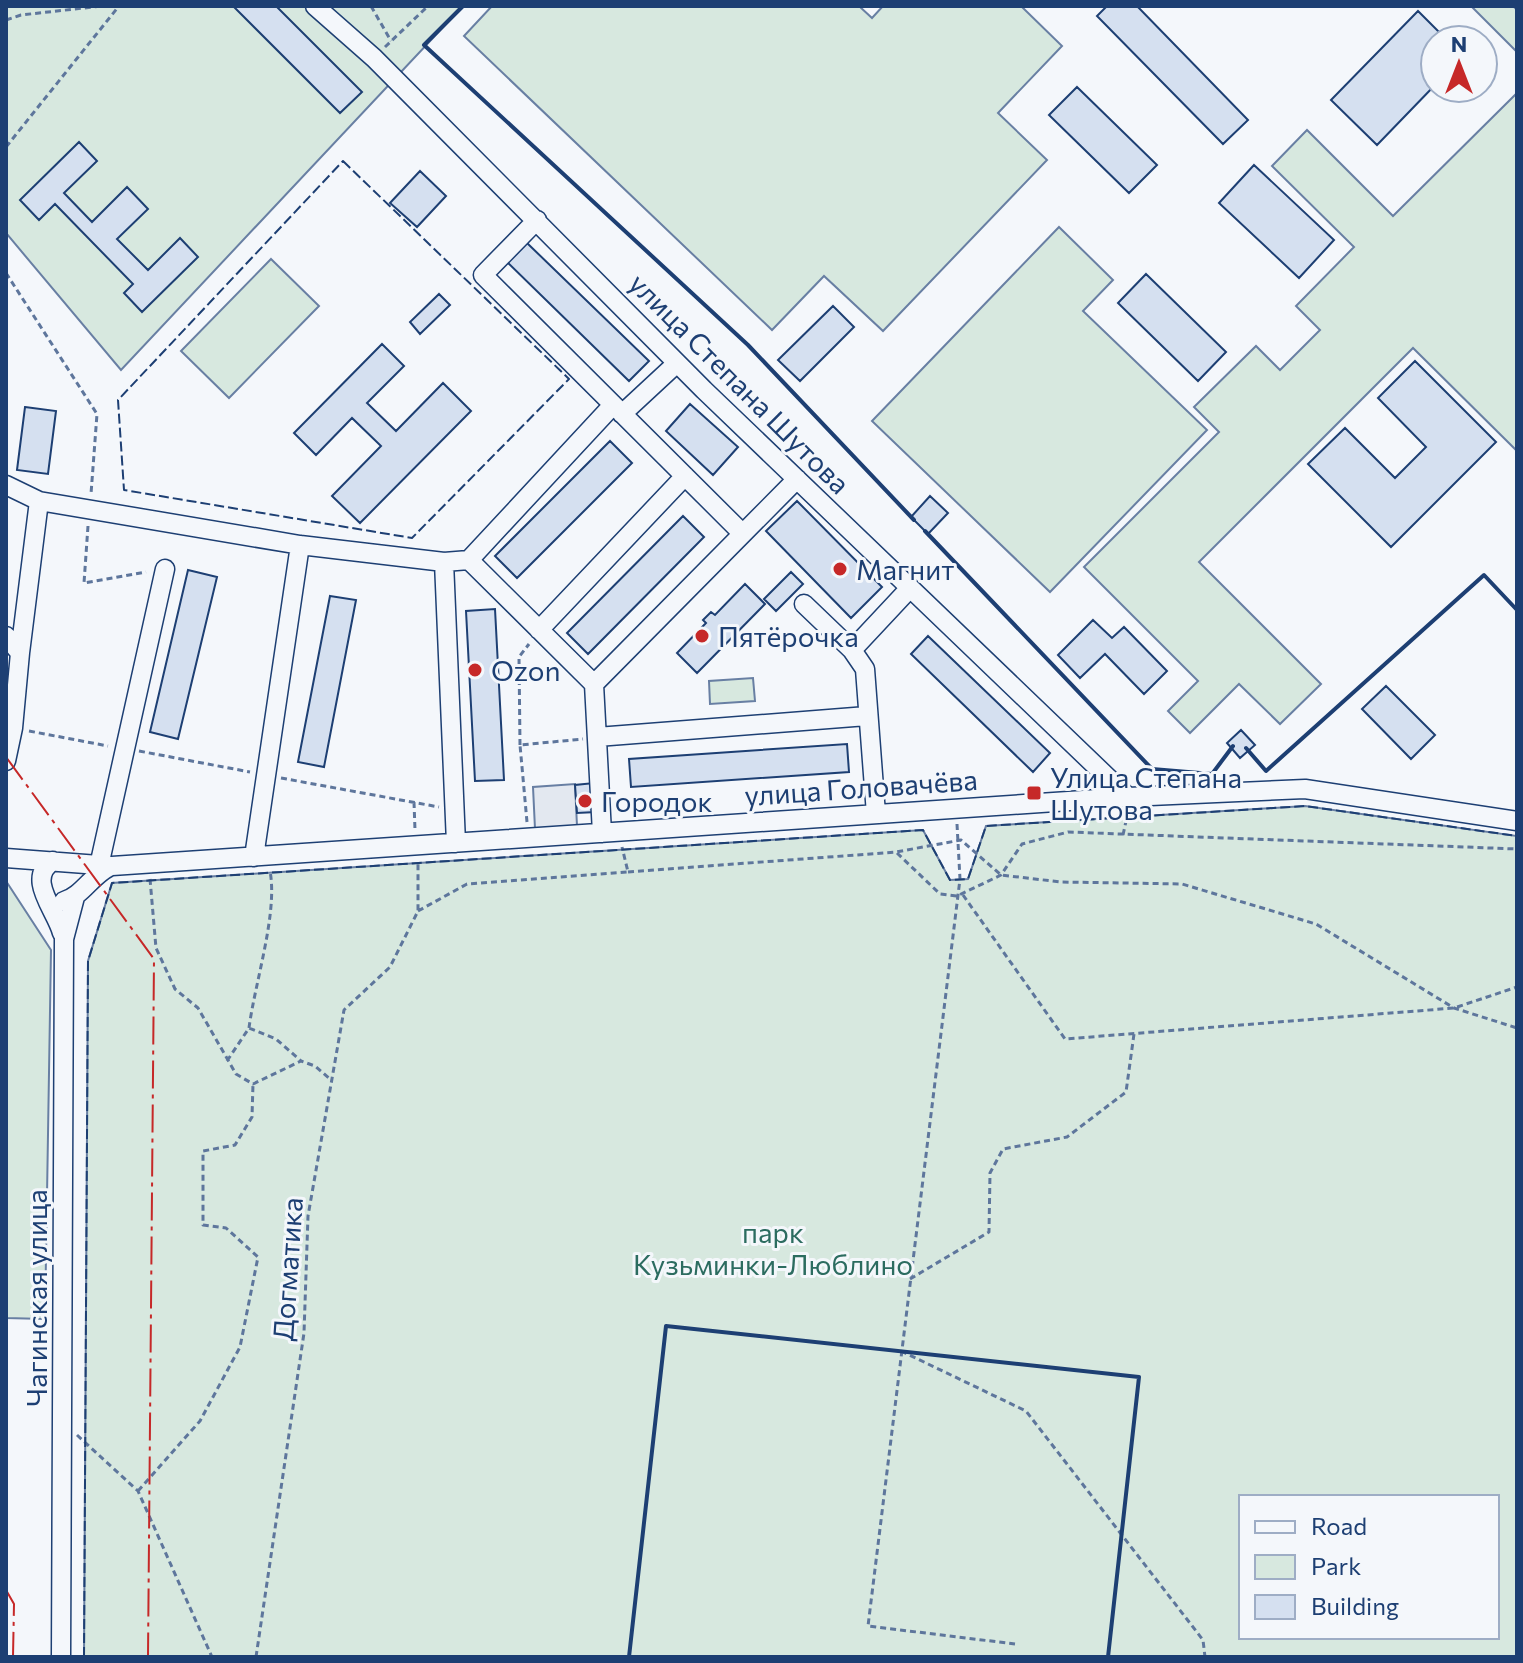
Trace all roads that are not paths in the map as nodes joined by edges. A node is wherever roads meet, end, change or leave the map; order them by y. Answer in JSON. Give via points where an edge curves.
{"nodes":[{"id":1,"x":315,"y":6,"type":"edge"},
{"id":2,"x":537,"y":220,"type":"junction"},
{"id":3,"x":677,"y":363,"type":"junction"},
{"id":4,"x":618,"y":409,"type":"junction"},
{"id":5,"x":685,"y":476,"type":"junction"},
{"id":6,"x":797,"y":479,"type":"junction"},
{"id":7,"x":6,"y":485,"type":"edge"},
{"id":8,"x":39,"y":501,"type":"junction"},
{"id":9,"x":742,"y":533,"type":"junction"},
{"id":10,"x":300,"y":545,"type":"junction"},
{"id":11,"x":469,"y":560,"type":"junction"},
{"id":12,"x":444,"y":562,"type":"junction"},
{"id":13,"x":165,"y":569,"type":"road end"},
{"id":14,"x":910,"y":588,"type":"junction"},
{"id":15,"x":804,"y":604,"type":"dead end"},
{"id":16,"x":539,"y":630,"type":"junction"},
{"id":17,"x":6,"y":636,"type":"edge"},
{"id":18,"x":852,"y":650,"type":"junction"},
{"id":19,"x":20,"y":653,"type":"junction"},
{"id":20,"x":594,"y":684,"type":"junction"},
{"id":21,"x":867,"y":716,"type":"junction"},
{"id":22,"x":597,"y":737,"type":"junction"},
{"id":23,"x":6,"y":761,"type":"edge"},
{"id":24,"x":1128,"y":797,"type":"junction"},
{"id":25,"x":876,"y":814,"type":"junction"},
{"id":26,"x":1517,"y":821,"type":"edge"},
{"id":27,"x":612,"y":832,"type":"junction"},
{"id":28,"x":456,"y":843,"type":"junction"},
{"id":29,"x":260,"y":856,"type":"junction"},
{"id":30,"x":6,"y":858,"type":"edge"},
{"id":31,"x":63,"y":862,"type":"junction"},
{"id":32,"x":105,"y":866,"type":"junction"},
{"id":33,"x":43,"y":891,"type":"junction"},
{"id":34,"x":77,"y":894,"type":"junction"},
{"id":35,"x":64,"y":939,"type":"junction"},
{"id":36,"x":61,"y":1657,"type":"edge"}],
"edges":[{"from":1,"to":2,"type":"street","name":"улица Степана Шутова"},
{"from":2,"to":3,"type":"street","name":"улица Степана Шутова"},
{"from":2,"to":4,"type":"street","via":[[483,275]]},
{"from":3,"to":4,"type":"street"},
{"from":3,"to":6,"type":"street","name":"улица Степана Шутова"},
{"from":4,"to":5,"type":"street"},
{"from":4,"to":11,"type":"street"},
{"from":5,"to":9,"type":"street"},
{"from":5,"to":16,"type":"street"},
{"from":6,"to":9,"type":"street"},
{"from":6,"to":14,"type":"street","name":"улица Степана Шутова"},
{"from":7,"to":8,"type":"street"},
{"from":8,"to":10,"type":"street"},
{"from":8,"to":19,"type":"street"},
{"from":9,"to":20,"type":"street"},
{"from":10,"to":12,"type":"street"},
{"from":10,"to":29,"type":"street","via":[[266,775]]},
{"from":11,"to":12,"type":"street"},
{"from":11,"to":16,"type":"street"},
{"from":12,"to":28,"type":"street"},
{"from":13,"to":32,"type":"street","via":[[123,748]]},
{"from":14,"to":18,"type":"street"},
{"from":14,"to":24,"type":"street","name":"улица Степана Шутова"},
{"from":15,"to":18,"type":"street"},
{"from":16,"to":20,"type":"street"},
{"from":17,"to":19,"type":"street"},
{"from":18,"to":21,"type":"street","via":[[865,669]]},
{"from":19,"to":23,"type":"street"},
{"from":20,"to":22,"type":"street"},
{"from":21,"to":22,"type":"street"},
{"from":21,"to":25,"type":"street"},
{"from":22,"to":27,"type":"street"},
{"from":24,"to":25,"type":"street","name":"улица Головачёва"},
{"from":24,"to":26,"type":"street","name":"улица Головачёва","via":[[1305,789]]},
{"from":25,"to":27,"type":"street","name":"улица Головачёва"},
{"from":27,"to":28,"type":"street","name":"улица Головачёва"},
{"from":28,"to":29,"type":"street","name":"улица Головачёва","via":[[415,840]]},
{"from":29,"to":32,"type":"street","name":"улица Головачёва"},
{"from":30,"to":31,"type":"street","name":"улица Головачёва"},
{"from":30,"to":33,"type":"street"},
{"from":31,"to":32,"type":"street","name":"улица Головачёва"},
{"from":31,"to":33,"type":"street","via":[[43,869]]},
{"from":31,"to":34,"type":"street","via":[[81,873]]},
{"from":32,"to":34,"type":"street"},
{"from":33,"to":34,"type":"street","via":[[63,902]]},
{"from":33,"to":35,"type":"street","name":"Чагинская улица"},
{"from":34,"to":35,"type":"street","name":"Чагинская улица"},
{"from":35,"to":36,"type":"street","name":"Чагинская улица"}]}
